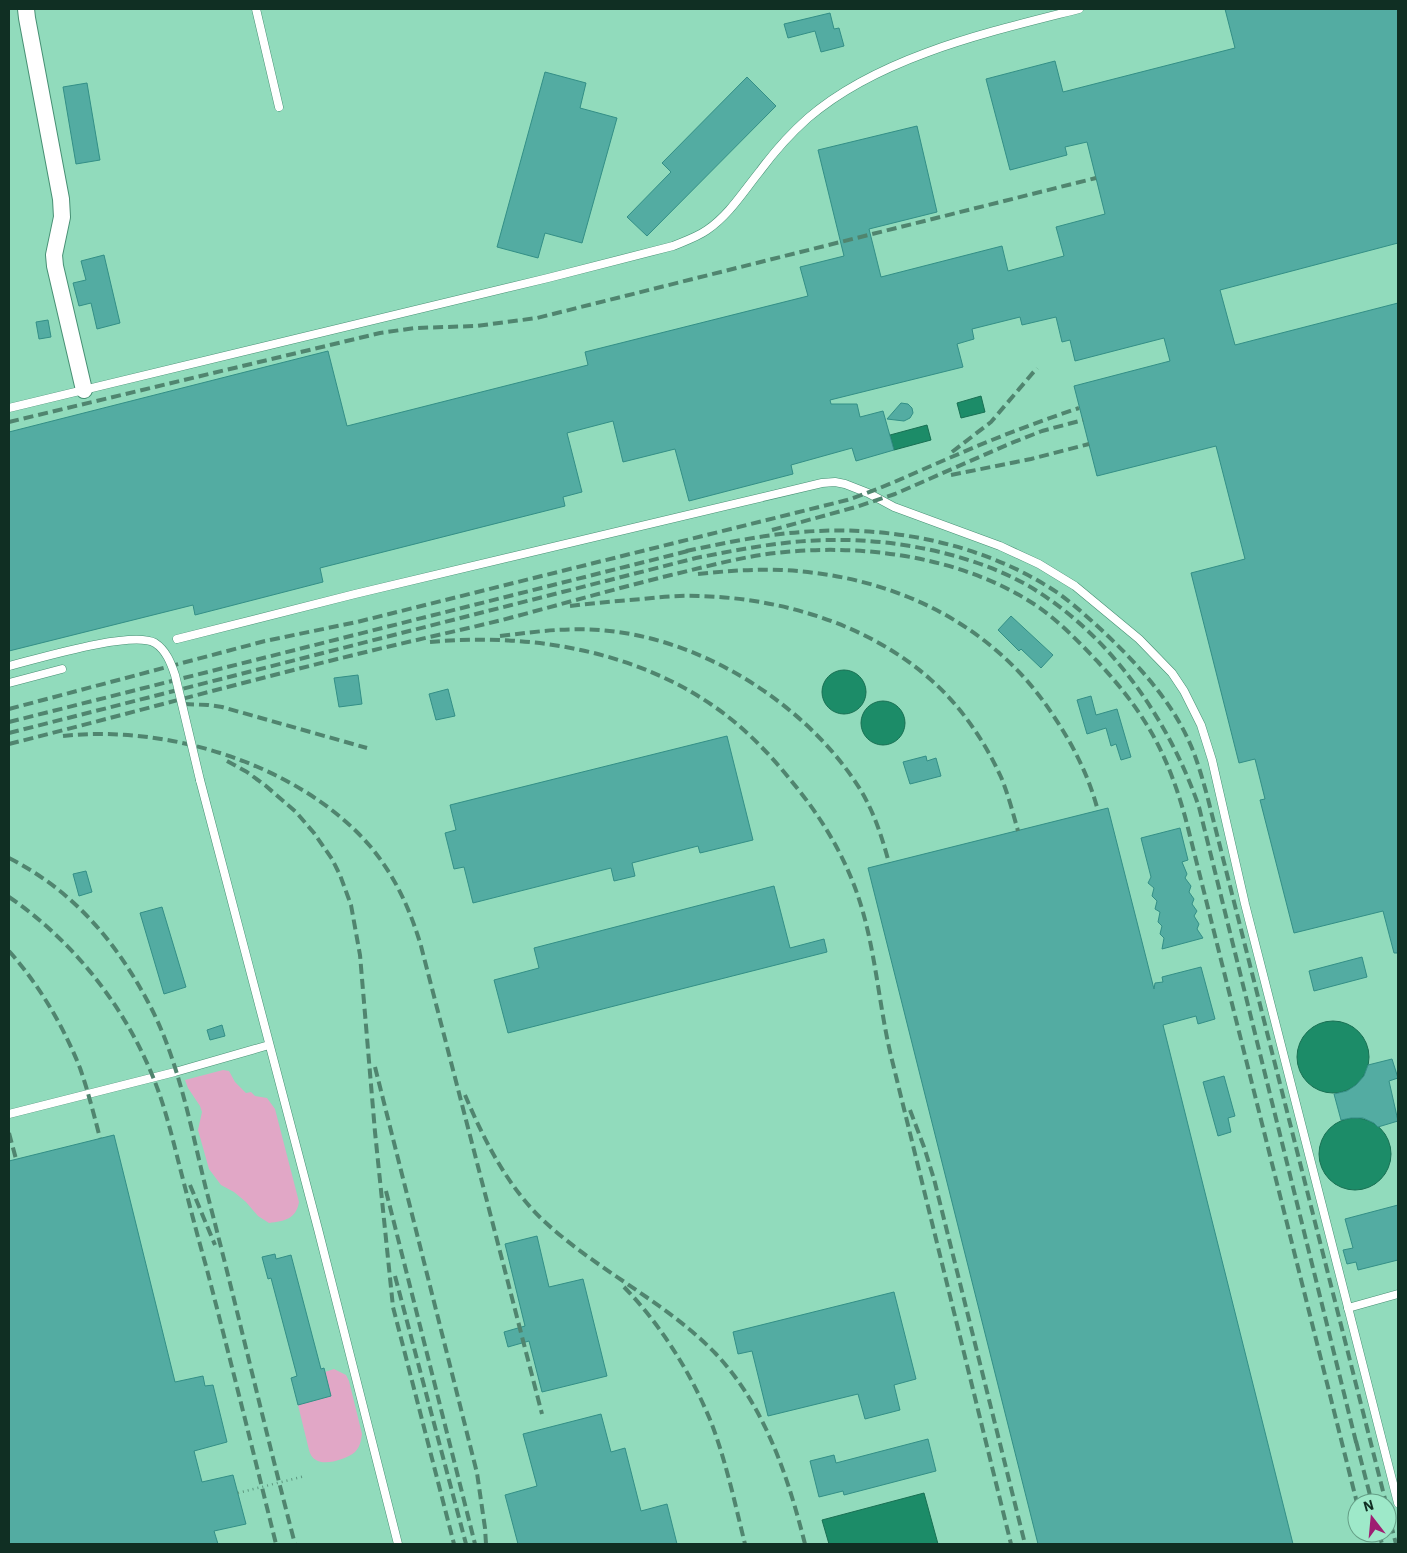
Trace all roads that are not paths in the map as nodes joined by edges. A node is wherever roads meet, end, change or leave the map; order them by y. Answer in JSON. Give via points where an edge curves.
{"nodes":[{"id":1,"x":26,"y":9,"type":"edge"},
{"id":2,"x":256,"y":9,"type":"edge"},
{"id":3,"x":1079,"y":9,"type":"edge"},
{"id":4,"x":279,"y":107,"type":"dead end"},
{"id":5,"x":84,"y":390,"type":"junction"},
{"id":6,"x":9,"y":408,"type":"edge"},
{"id":7,"x":178,"y":639,"type":"dead end"},
{"id":8,"x":9,"y":666,"type":"edge"},
{"id":9,"x":62,"y":668,"type":"dead end"},
{"id":10,"x":9,"y":683,"type":"edge"},
{"id":11,"x":269,"y":1045,"type":"junction"},
{"id":12,"x":9,"y":1114,"type":"edge"},
{"id":13,"x":1398,"y":1294,"type":"edge"},
{"id":14,"x":1348,"y":1308,"type":"junction"},
{"id":15,"x":1398,"y":1503,"type":"edge"},
{"id":16,"x":398,"y":1544,"type":"edge"}],
"edges":[{"from":1,"to":5,"type":"street","via":[[61,199],[62,217],[54,255],[55,266]]},
{"from":2,"to":4,"type":"lane"},
{"from":3,"to":5,"type":"lane","via":[[936,50],[899,63],[848,89],[791,134],[731,208],[692,239],[558,275]]},
{"from":5,"to":6,"type":"lane"},
{"from":7,"to":14,"type":"lane","via":[[822,483],[845,484],[894,507],[1039,564],[1076,586],[1139,639],[1172,673],[1201,725]]},
{"from":8,"to":11,"type":"lane","bridge":true,"via":[[115,640],[146,640],[156,644],[169,659]]},
{"from":9,"to":10,"type":"lane"},
{"from":11,"to":12,"type":"lane"},
{"from":11,"to":16,"type":"lane"},
{"from":13,"to":14,"type":"lane"},
{"from":14,"to":15,"type":"lane"}]}
